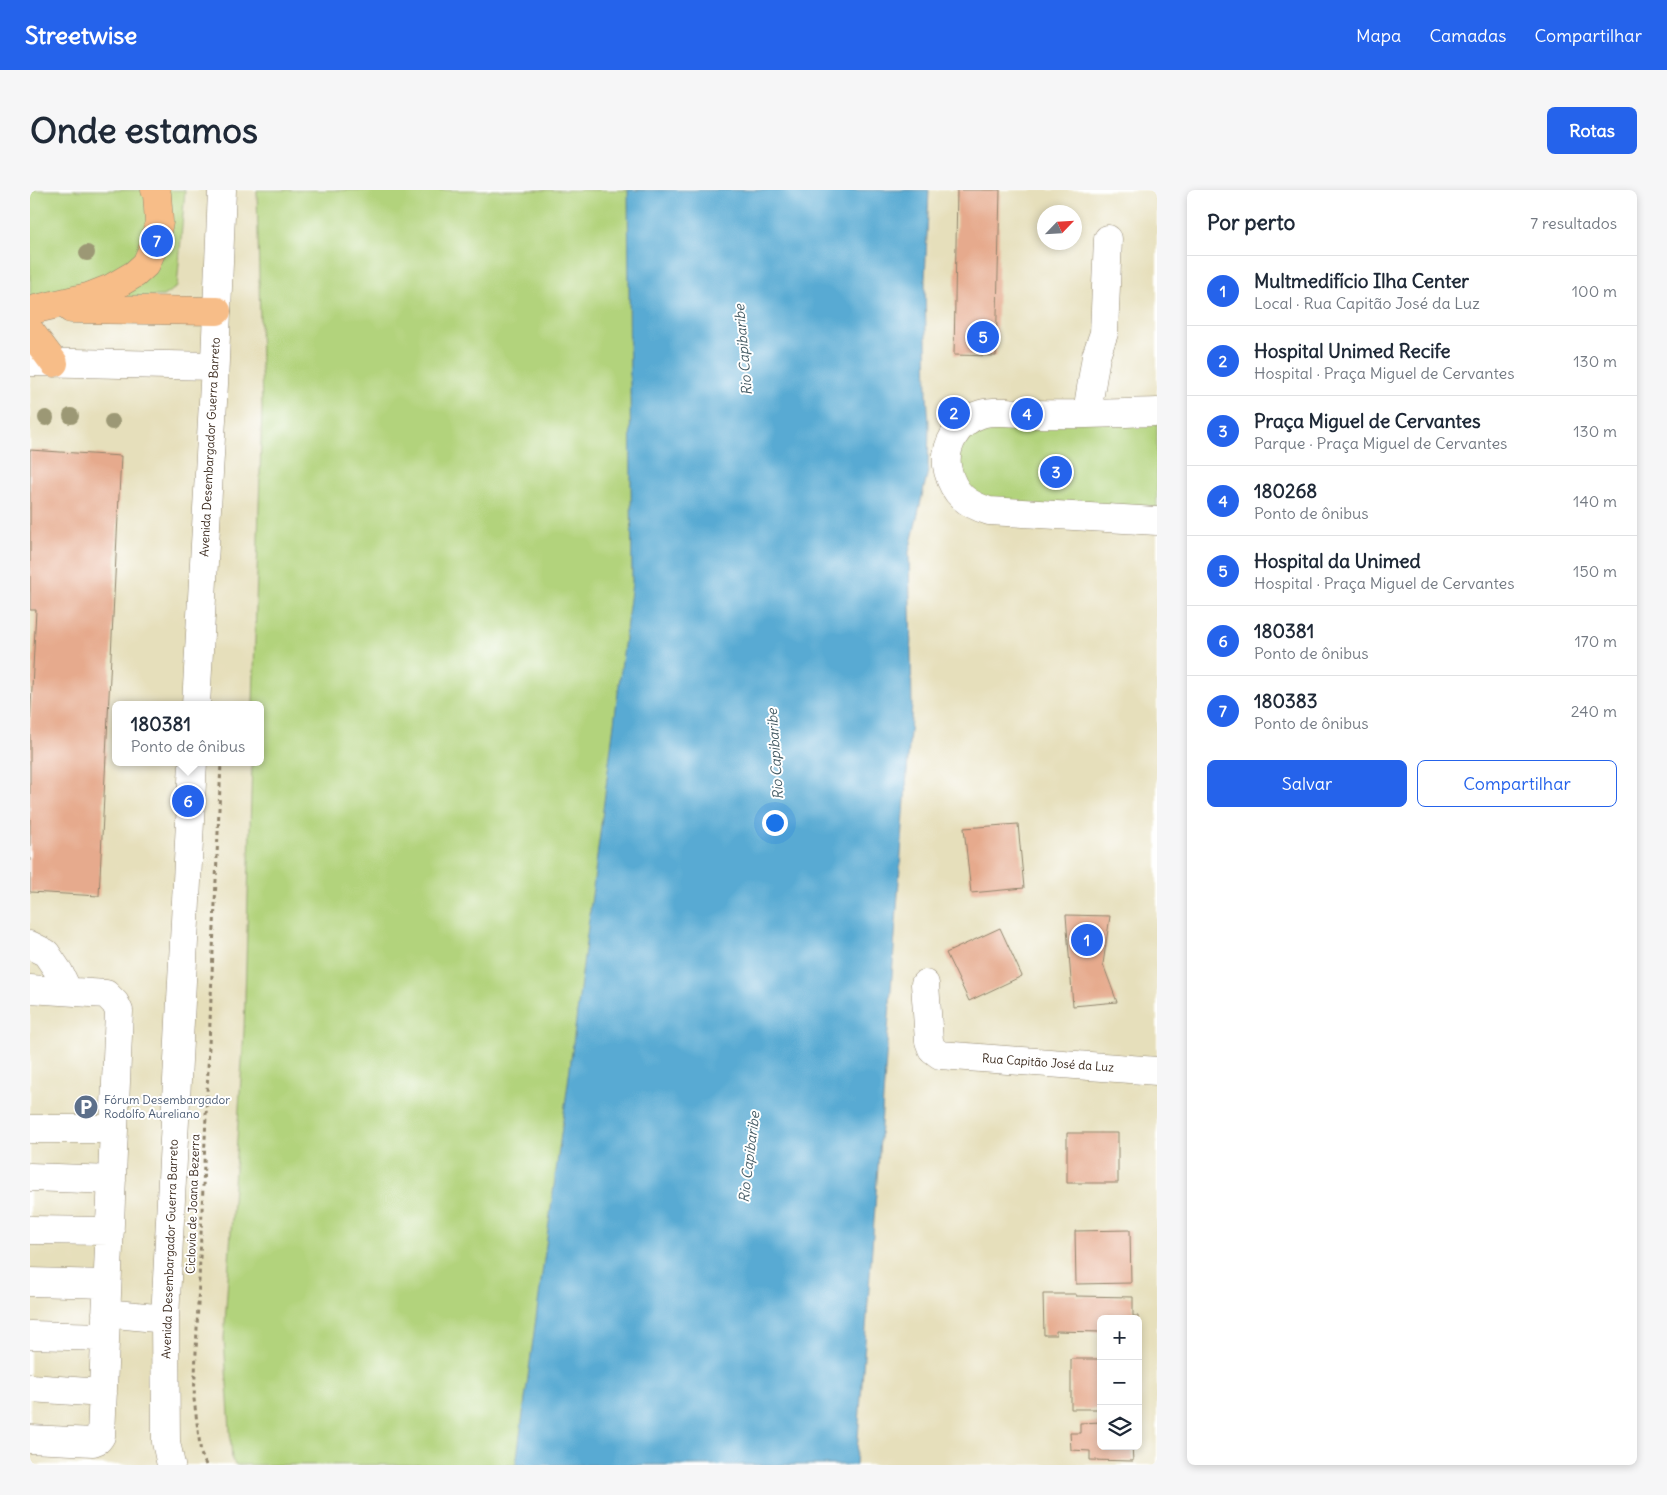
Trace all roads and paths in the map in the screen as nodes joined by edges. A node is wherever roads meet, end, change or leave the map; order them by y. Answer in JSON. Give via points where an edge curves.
{"nodes":[{"id":1,"x":154,"y":190,"type":"edge"},
{"id":2,"x":222,"y":190,"type":"edge"},
{"id":3,"x":1108,"y":239,"type":"dead end"},
{"id":4,"x":217,"y":311,"type":"junction"},
{"id":5,"x":32,"y":316,"type":"edge"},
{"id":6,"x":42,"y":362,"type":"edge"},
{"id":7,"x":214,"y":366,"type":"junction"},
{"id":8,"x":1157,"y":412,"type":"edge"},
{"id":9,"x":1087,"y":414,"type":"junction"},
{"id":10,"x":1157,"y":521,"type":"edge"},
{"id":11,"x":196,"y":701,"type":"edge"},
{"id":12,"x":193,"y":766,"type":"edge"},
{"id":13,"x":221,"y":766,"type":"edge"},
{"id":14,"x":30,"y":945,"type":"edge"},
{"id":15,"x":925,"y":984,"type":"dead end"},
{"id":16,"x":30,"y":989,"type":"edge"},
{"id":17,"x":68,"y":991,"type":"junction"},
{"id":18,"x":1157,"y":1071,"type":"edge"},
{"id":19,"x":30,"y":1129,"type":"edge"},
{"id":20,"x":114,"y":1129,"type":"junction"},
{"id":21,"x":30,"y":1178,"type":"edge"},
{"id":22,"x":112,"y":1180,"type":"junction"},
{"id":23,"x":30,"y":1230,"type":"edge"},
{"id":24,"x":110,"y":1231,"type":"junction"},
{"id":25,"x":30,"y":1282,"type":"edge"},
{"id":26,"x":107,"y":1284,"type":"junction"},
{"id":27,"x":165,"y":1319,"type":"junction"},
{"id":28,"x":105,"y":1325,"type":"junction"},
{"id":29,"x":30,"y":1335,"type":"edge"},
{"id":30,"x":30,"y":1388,"type":"edge"},
{"id":31,"x":103,"y":1393,"type":"junction"},
{"id":32,"x":30,"y":1439,"type":"edge"},
{"id":33,"x":171,"y":1465,"type":"edge"},
{"id":34,"x":206,"y":1465,"type":"edge"}],
"edges":[{"from":1,"to":5,"type":"highway","via":[[159,222],[146,264],[111,288]]},
{"from":2,"to":4,"type":"street","name":"Avenida Desembargador Guerra Barreto"},
{"from":3,"to":9,"type":"street","via":[[1104,333],[1096,356]]},
{"from":4,"to":5,"type":"highway"},
{"from":4,"to":7,"type":"street","name":"Avenida Desembargador Guerra Barreto"},
{"from":5,"to":6,"type":"highway"},
{"from":6,"to":7,"type":"street"},
{"from":7,"to":11,"type":"street","name":"Avenida Desembargador Guerra Barreto"},
{"from":8,"to":9,"type":"street"},
{"from":9,"to":10,"type":"street","via":[[990,412],[971,418],[956,432],[948,447],[946,465],[951,482],[960,496],[973,506],[989,511]]},
{"from":12,"to":27,"type":"street","name":"Avenida Desembargador Guerra Barreto"},
{"from":13,"to":34,"type":"path","name":"Ciclovia de Joana Bezerra","via":[[194,1399],[201,1454]]},
{"from":14,"to":17,"type":"street","via":[[46,953]]},
{"from":15,"to":18,"type":"street","name":"Rua Capitão José da Luz","via":[[929,1041],[932,1049],[940,1055]]},
{"from":16,"to":17,"type":"street"},
{"from":17,"to":20,"type":"street","via":[[106,994],[119,1011]]},
{"from":19,"to":20,"type":"street"},
{"from":20,"to":22,"type":"street"},
{"from":21,"to":22,"type":"street"},
{"from":22,"to":24,"type":"street"},
{"from":23,"to":24,"type":"street"},
{"from":24,"to":26,"type":"street"},
{"from":25,"to":26,"type":"street"},
{"from":26,"to":28,"type":"street"},
{"from":27,"to":28,"type":"street"},
{"from":27,"to":33,"type":"street","name":"Avenida Desembargador Guerra Barreto","via":[[166,1442]]},
{"from":28,"to":29,"type":"street"},
{"from":28,"to":31,"type":"street"},
{"from":30,"to":31,"type":"street"},
{"from":31,"to":32,"type":"street","via":[[101,1436],[98,1440]]}]}
